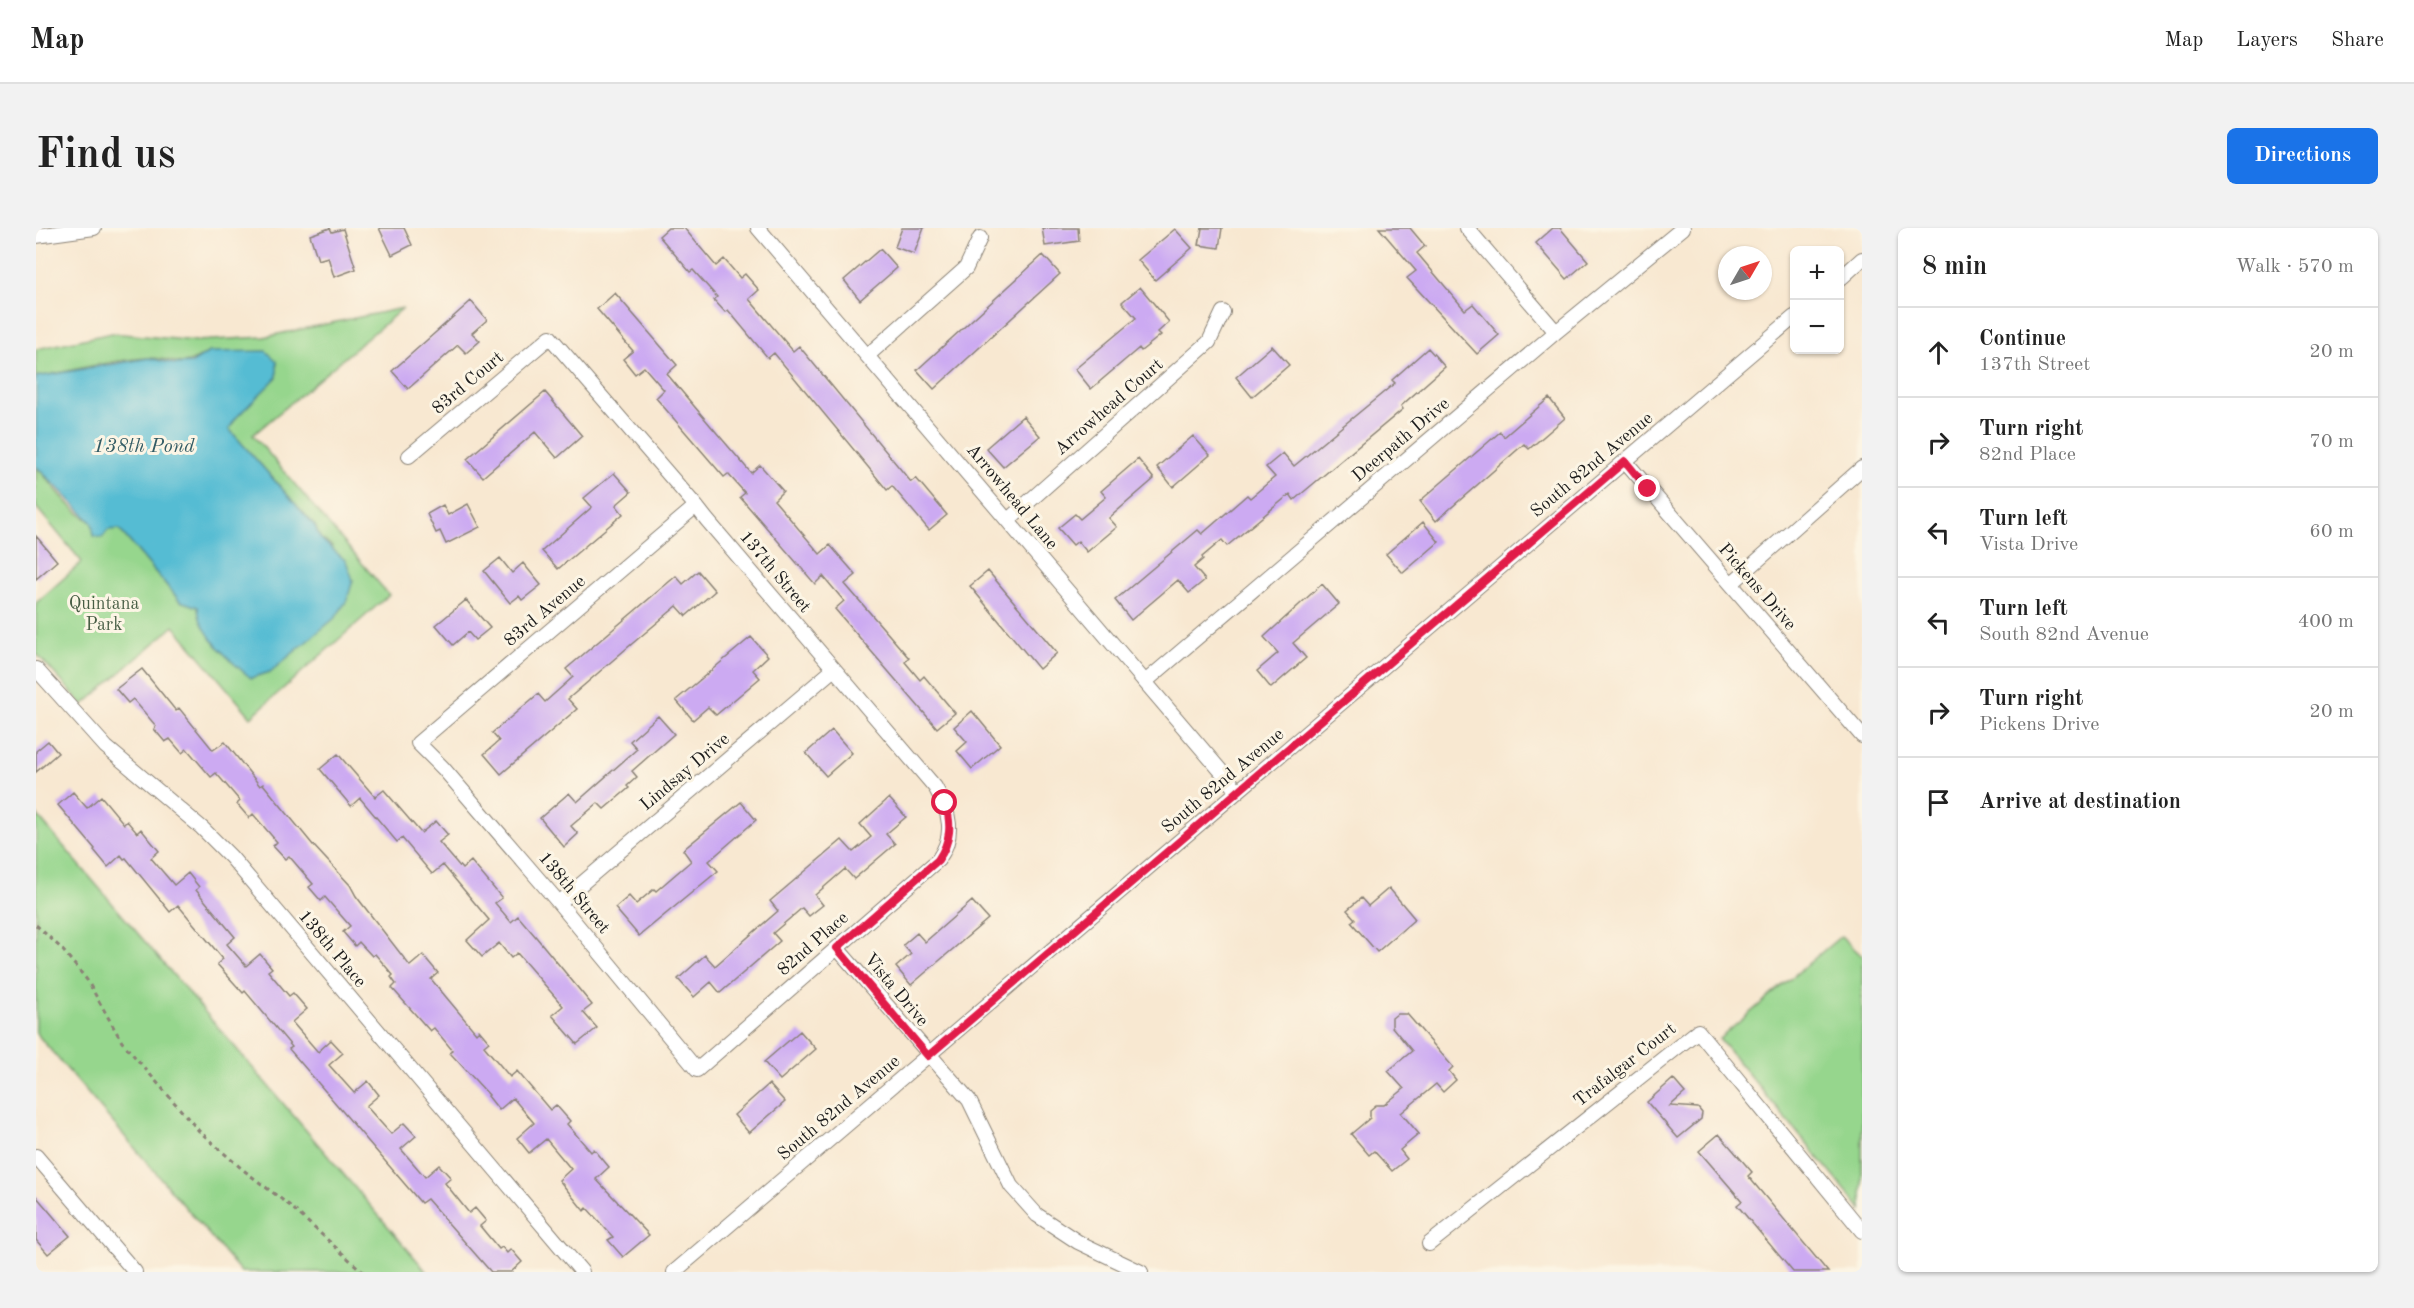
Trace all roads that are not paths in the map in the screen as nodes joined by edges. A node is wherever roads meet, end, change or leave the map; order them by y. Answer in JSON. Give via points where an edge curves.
{"nodes":[{"id":1,"x":94,"y":228,"type":"edge"},
{"id":2,"x":758,"y":228,"type":"edge"},
{"id":3,"x":1467,"y":228,"type":"edge"},
{"id":4,"x":1683,"y":228,"type":"edge"},
{"id":5,"x":36,"y":236,"type":"edge"},
{"id":6,"x":980,"y":238,"type":"dead end"},
{"id":7,"x":1862,"y":260,"type":"edge"},
{"id":8,"x":1844,"y":275,"type":"edge"},
{"id":9,"x":1223,"y":312,"type":"dead end"},
{"id":10,"x":1790,"y":320,"type":"edge"},
{"id":11,"x":1556,"y":332,"type":"junction"},
{"id":12,"x":550,"y":337,"type":"joint"},
{"id":13,"x":867,"y":356,"type":"junction"},
{"id":14,"x":409,"y":456,"type":"dead end"},
{"id":15,"x":1625,"y":461,"type":"junction"},
{"id":16,"x":1862,"y":468,"type":"edge"},
{"id":17,"x":696,"y":506,"type":"junction"},
{"id":18,"x":1008,"y":520,"type":"junction"},
{"id":19,"x":1731,"y":585,"type":"junction"},
{"id":20,"x":36,"y":669,"type":"edge"},
{"id":21,"x":834,"y":669,"type":"junction"},
{"id":22,"x":1145,"y":682,"type":"junction"},
{"id":23,"x":1862,"y":736,"type":"edge"},
{"id":24,"x":418,"y":743,"type":"joint"},
{"id":25,"x":1238,"y":791,"type":"junction"},
{"id":26,"x":948,"y":842,"type":"joint"},
{"id":27,"x":559,"y":903,"type":"junction"},
{"id":28,"x":837,"y":948,"type":"junction"},
{"id":29,"x":928,"y":1056,"type":"junction"},
{"id":30,"x":697,"y":1070,"type":"joint"},
{"id":31,"x":36,"y":1156,"type":"edge"},
{"id":32,"x":1862,"y":1231,"type":"edge"},
{"id":33,"x":1429,"y":1244,"type":"dead end"},
{"id":34,"x":135,"y":1272,"type":"edge"},
{"id":35,"x":582,"y":1272,"type":"edge"},
{"id":36,"x":674,"y":1272,"type":"edge"},
{"id":37,"x":1141,"y":1272,"type":"edge"}],
"edges":[{"from":1,"to":5,"type":"street"},
{"from":2,"to":13,"type":"street","name":"Arrowhead Lane"},
{"from":3,"to":11,"type":"street"},
{"from":4,"to":11,"type":"street","name":"Deerpath Drive"},
{"from":6,"to":13,"type":"street","via":[[966,268]]},
{"from":7,"to":8,"type":"street"},
{"from":9,"to":18,"type":"street","name":"Arrowhead Court","via":[[1209,342]]},
{"from":10,"to":15,"type":"street","name":"South 82nd Avenue"},
{"from":11,"to":22,"type":"street","name":"Deerpath Drive"},
{"from":12,"to":14,"type":"street","name":"83rd Court"},
{"from":12,"to":17,"type":"street","name":"137th Street"},
{"from":13,"to":18,"type":"street","name":"Arrowhead Lane"},
{"from":15,"to":19,"type":"street","name":"Pickens Drive"},
{"from":15,"to":25,"type":"street","name":"South 82nd Avenue"},
{"from":16,"to":19,"type":"street"},
{"from":17,"to":21,"type":"street","name":"137th Street"},
{"from":17,"to":24,"type":"street","name":"83rd Avenue"},
{"from":18,"to":22,"type":"street","name":"Arrowhead Lane"},
{"from":19,"to":23,"type":"street","name":"Pickens Drive"},
{"from":20,"to":35,"type":"street","name":"138th Place","via":[[106,747],[231,857]]},
{"from":21,"to":26,"type":"street","name":"137th Street","via":[[935,787],[949,815]]},
{"from":21,"to":27,"type":"street","name":"Lindsay Drive"},
{"from":22,"to":25,"type":"street","name":"Arrowhead Lane"},
{"from":24,"to":27,"type":"street","name":"138th Street"},
{"from":25,"to":29,"type":"street","name":"South 82nd Avenue"},
{"from":26,"to":28,"type":"street","name":"82nd Place","via":[[927,870]]},
{"from":27,"to":30,"type":"street","name":"138th Street"},
{"from":28,"to":29,"type":"street","name":"Vista Drive"},
{"from":28,"to":30,"type":"street","name":"82nd Place"},
{"from":29,"to":36,"type":"street","name":"South 82nd Avenue"},
{"from":29,"to":37,"type":"street","name":"Vista Drive","via":[[969,1101],[1011,1186],[1037,1215],[1078,1242]]},
{"from":31,"to":34,"type":"street"},
{"from":32,"to":33,"type":"street","name":"Trafalgar Court","via":[[1698,1031]]}]}
